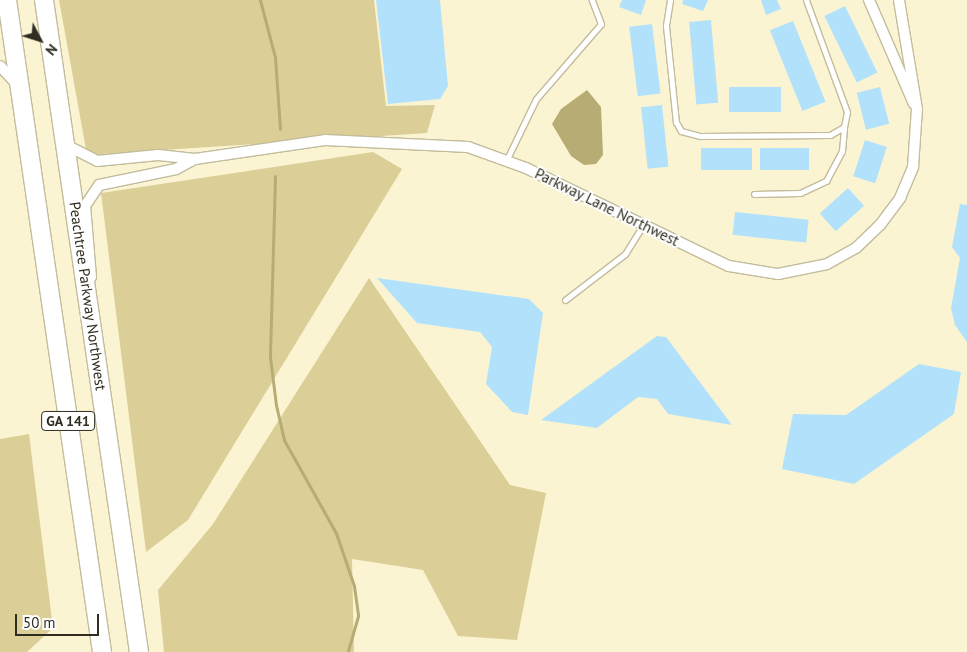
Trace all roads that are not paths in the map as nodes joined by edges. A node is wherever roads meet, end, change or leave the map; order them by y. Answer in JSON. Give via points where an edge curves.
{"nodes":[{"id":1,"x":6,"y":0,"type":"edge"},
{"id":2,"x":44,"y":0,"type":"edge"},
{"id":3,"x":592,"y":0,"type":"edge"},
{"id":4,"x":670,"y":0,"type":"edge"},
{"id":5,"x":806,"y":0,"type":"edge"},
{"id":6,"x":869,"y":0,"type":"edge"},
{"id":7,"x":899,"y":0,"type":"edge"},
{"id":8,"x":0,"y":11,"type":"edge"},
{"id":9,"x":0,"y":66,"type":"edge"},
{"id":10,"x":21,"y":89,"type":"junction"},
{"id":11,"x":917,"y":109,"type":"junction"},
{"id":12,"x":844,"y":127,"type":"junction"},
{"id":13,"x":65,"y":145,"type":"junction"},
{"id":14,"x":195,"y":159,"type":"junction"},
{"id":15,"x":506,"y":161,"type":"junction"},
{"id":16,"x":754,"y":194,"type":"dead end"},
{"id":17,"x":644,"y":225,"type":"junction"},
{"id":18,"x":90,"y":293,"type":"junction"},
{"id":19,"x":565,"y":300,"type":"dead end"},
{"id":20,"x":102,"y":652,"type":"edge"},
{"id":21,"x":139,"y":652,"type":"edge"}],
"edges":[{"from":1,"to":8,"type":"street"},
{"from":1,"to":10,"type":"highway","number":"GA 141"},
{"from":2,"to":13,"type":"highway","name":"Peachtree Parkway Northwest","number":"GA 141"},
{"from":3,"to":15,"type":"lane","via":[[601,24],[536,99]]},
{"from":4,"to":12,"type":"lane","via":[[666,26],[676,122],[681,131],[700,136],[830,134]]},
{"from":5,"to":12,"type":"lane","via":[[847,112]]},
{"from":6,"to":11,"type":"street","name":"Parkway Lane Northwest"},
{"from":7,"to":11,"type":"street","name":"Parkway Lane Northwest"},
{"from":9,"to":10,"type":"street"},
{"from":10,"to":20,"type":"highway","number":"GA 141"},
{"from":11,"to":17,"type":"street","name":"Parkway Lane Northwest","via":[[913,167],[900,198],[869,237],[827,264],[786,273],[745,270]]},
{"from":12,"to":16,"type":"lane","via":[[842,151],[826,181],[800,193]]},
{"from":13,"to":14,"type":"street","name":"Parkway Lane Northwest","via":[[97,161],[158,155]]},
{"from":13,"to":18,"type":"highway","name":"Peachtree Parkway Northwest","number":"GA 141"},
{"from":14,"to":15,"type":"street","name":"Parkway Lane Northwest","via":[[325,140],[468,147]]},
{"from":14,"to":18,"type":"street","name":"Parkway Lane Northwest","via":[[176,169],[106,182],[92,190],[85,206]]},
{"from":15,"to":17,"type":"street","name":"Parkway Lane Northwest"},
{"from":17,"to":19,"type":"lane","via":[[625,254]]},
{"from":18,"to":21,"type":"highway","name":"Peachtree Parkway Northwest","number":"GA 141"}]}
